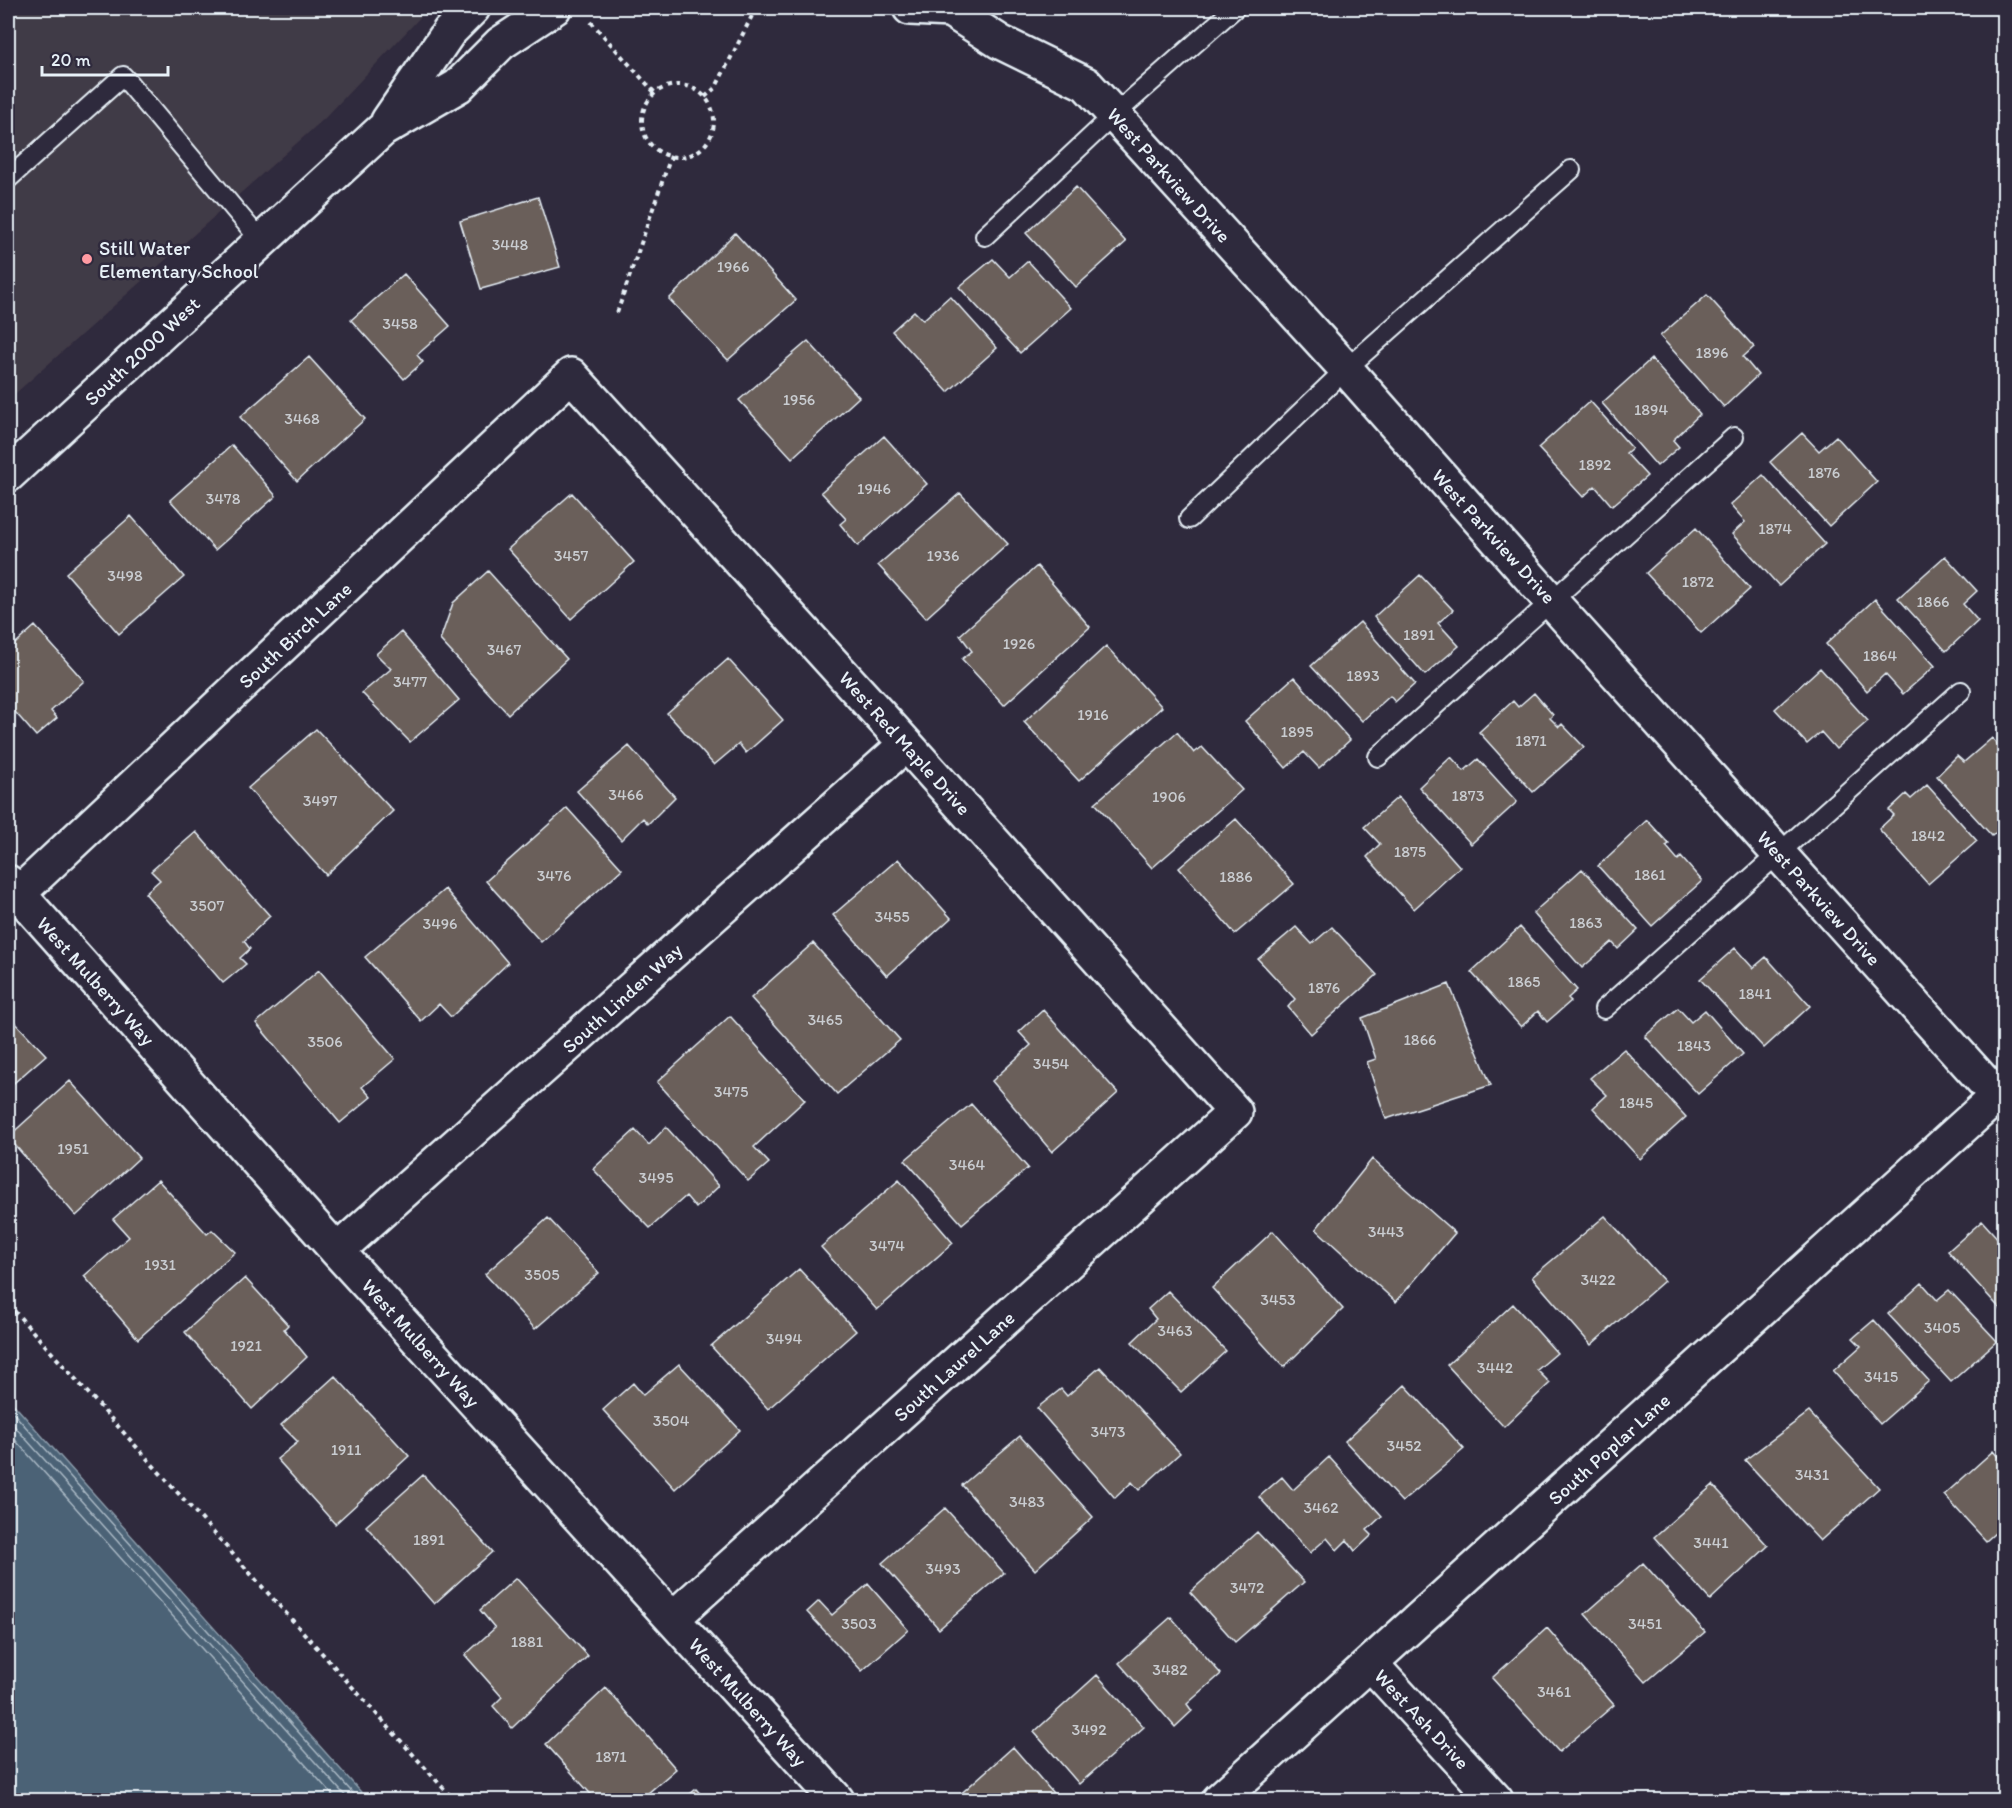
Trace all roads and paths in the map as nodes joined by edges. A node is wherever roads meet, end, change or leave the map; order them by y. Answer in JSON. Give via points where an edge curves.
{"nodes":[{"id":1,"x":473,"y":8,"type":"edge"},
{"id":2,"x":554,"y":8,"type":"edge"},
{"id":3,"x":756,"y":8,"type":"edge"},
{"id":4,"x":910,"y":8,"type":"edge"},
{"id":5,"x":1236,"y":8,"type":"edge"},
{"id":6,"x":949,"y":9,"type":"edge"},
{"id":7,"x":591,"y":22,"type":"dead end"},
{"id":8,"x":655,"y":93,"type":"junction"},
{"id":9,"x":705,"y":97,"type":"junction"},
{"id":10,"x":1114,"y":115,"type":"junction"},
{"id":11,"x":382,"y":130,"type":"junction"},
{"id":12,"x":671,"y":156,"type":"junction"},
{"id":13,"x":1571,"y":170,"type":"dead end"},
{"id":14,"x":8,"y":179,"type":"edge"},
{"id":15,"x":986,"y":236,"type":"dead end"},
{"id":16,"x":261,"y":241,"type":"junction"},
{"id":17,"x":617,"y":313,"type":"dead end"},
{"id":18,"x":1346,"y":369,"type":"junction"},
{"id":19,"x":571,"y":375,"type":"joint"},
{"id":20,"x":1734,"y":437,"type":"dead end"},
{"id":21,"x":8,"y":475,"type":"edge"},
{"id":22,"x":1189,"y":519,"type":"dead end"},
{"id":23,"x":1552,"y":602,"type":"junction"},
{"id":24,"x":1961,"y":691,"type":"dead end"},
{"id":25,"x":906,"y":744,"type":"junction"},
{"id":26,"x":1378,"y":757,"type":"dead end"},
{"id":27,"x":1779,"y":854,"type":"junction"},
{"id":28,"x":13,"y":888,"type":"edge"},
{"id":29,"x":1604,"y":1009,"type":"dead end"},
{"id":30,"x":2002,"y":1101,"type":"edge"},
{"id":31,"x":1235,"y":1112,"type":"joint"},
{"id":32,"x":337,"y":1251,"type":"junction"},
{"id":33,"x":8,"y":1304,"type":"edge"},
{"id":34,"x":672,"y":1619,"type":"junction"},
{"id":35,"x":1371,"y":1664,"type":"junction"},
{"id":36,"x":454,"y":1800,"type":"edge"},
{"id":37,"x":837,"y":1800,"type":"edge"},
{"id":38,"x":1219,"y":1800,"type":"edge"},
{"id":39,"x":1496,"y":1800,"type":"edge"}],
"edges":[{"from":1,"to":11,"type":"street","name":"South 2000 West","via":[[449,32]]},
{"from":2,"to":11,"type":"street","name":"South 2000 West","via":[[501,43],[458,86]]},
{"from":3,"to":9,"type":"path","via":[[716,87]]},
{"from":4,"to":6,"type":"street","name":"West Parkview Drive"},
{"from":5,"to":10,"type":"lane"},
{"from":6,"to":10,"type":"street","name":"West Parkview Drive","via":[[1000,42],[1086,84]]},
{"from":7,"to":8,"type":"path"},
{"from":8,"to":9,"type":"path","via":[[681,85],[692,87]]},
{"from":8,"to":12,"type":"path","via":[[643,110],[644,134],[659,152]]},
{"from":9,"to":12,"type":"path","via":[[714,114],[711,137],[694,154]]},
{"from":10,"to":15,"type":"lane"},
{"from":10,"to":18,"type":"street","name":"West Parkview Drive"},
{"from":11,"to":16,"type":"street","name":"South 2000 West"},
{"from":12,"to":17,"type":"path"},
{"from":13,"to":18,"type":"lane"},
{"from":14,"to":16,"type":"lane","via":[[123,76]]},
{"from":16,"to":21,"type":"street","name":"South 2000 West"},
{"from":18,"to":22,"type":"lane"},
{"from":18,"to":23,"type":"street","name":"West Parkview Drive"},
{"from":19,"to":25,"type":"street","name":"West Red Maple Drive"},
{"from":19,"to":28,"type":"street","name":"South Birch Lane"},
{"from":20,"to":23,"type":"lane"},
{"from":23,"to":26,"type":"lane"},
{"from":23,"to":27,"type":"street","name":"West Parkview Drive"},
{"from":24,"to":27,"type":"lane"},
{"from":25,"to":31,"type":"street","name":"West Red Maple Drive"},
{"from":25,"to":32,"type":"street","name":"South Linden Way"},
{"from":27,"to":29,"type":"lane"},
{"from":27,"to":30,"type":"street","name":"West Parkview Drive"},
{"from":28,"to":32,"type":"street","name":"West Mulberry Way"},
{"from":30,"to":35,"type":"street","name":"South Poplar Lane"},
{"from":31,"to":34,"type":"street","name":"South Laurel Lane"},
{"from":32,"to":34,"type":"street","name":"West Mulberry Way"},
{"from":33,"to":36,"type":"path"},
{"from":34,"to":37,"type":"street","name":"West Mulberry Way"},
{"from":35,"to":38,"type":"street","name":"South Poplar Lane"},
{"from":35,"to":39,"type":"street","name":"West Ash Drive"}]}
